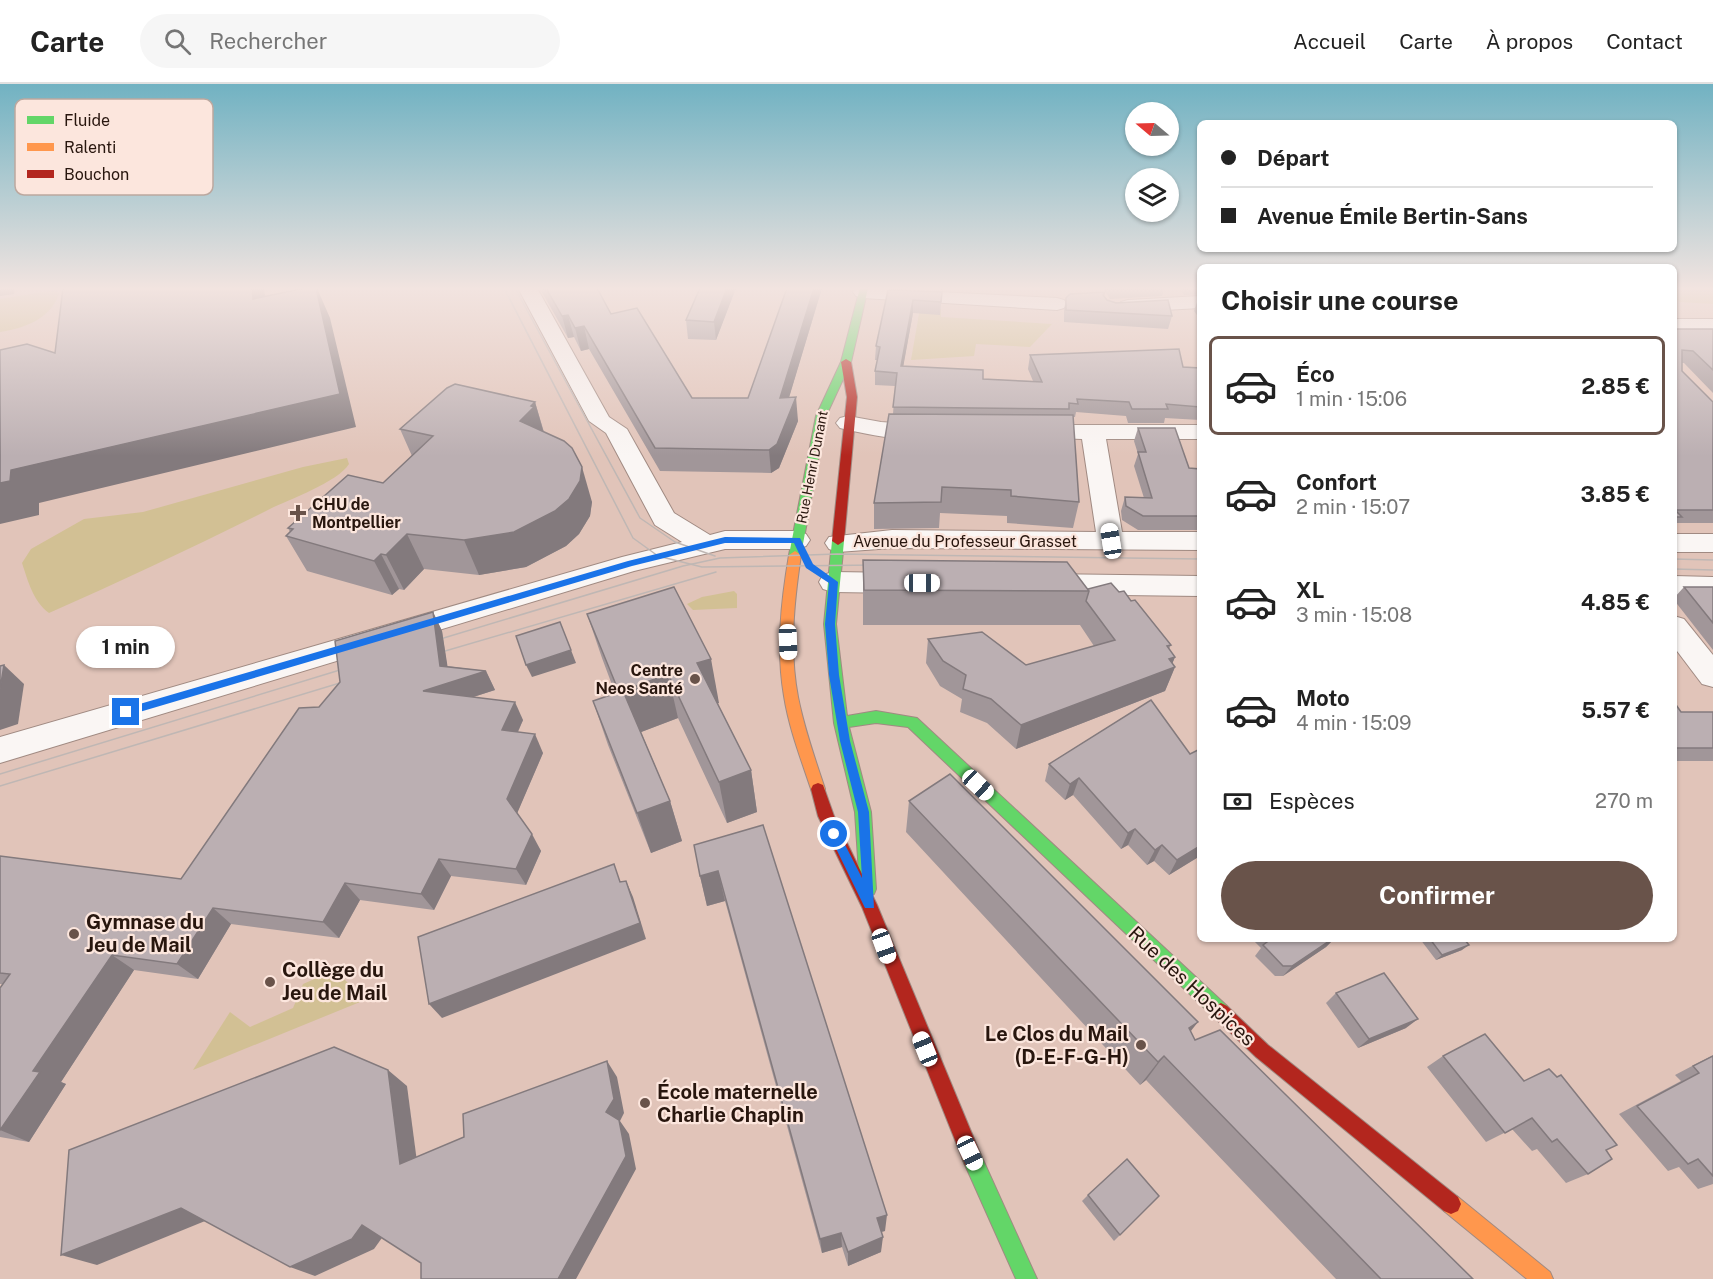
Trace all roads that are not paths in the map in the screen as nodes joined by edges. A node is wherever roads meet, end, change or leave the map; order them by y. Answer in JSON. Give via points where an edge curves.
{"nodes":[{"id":1,"x":558,"y":344,"type":"edge"},
{"id":2,"x":851,"y":344,"type":"edge"},
{"id":3,"x":846,"y":362,"type":"junction"},
{"id":4,"x":848,"y":423,"type":"junction"},
{"id":5,"x":947,"y":431,"type":"edge"},
{"id":6,"x":1014,"y":432,"type":"edge"},
{"id":7,"x":1093,"y":432,"type":"junction"},
{"id":8,"x":1197,"y":432,"type":"edge"},
{"id":9,"x":802,"y":540,"type":"junction"},
{"id":10,"x":1111,"y":541,"type":"junction"},
{"id":11,"x":1197,"y":541,"type":"edge"},
{"id":12,"x":833,"y":542,"type":"junction"},
{"id":13,"x":1677,"y":543,"type":"edge"},
{"id":14,"x":1713,"y":543,"type":"edge"},
{"id":15,"x":707,"y":544,"type":"junction"},
{"id":16,"x":820,"y":573,"type":"junction"},
{"id":17,"x":926,"y":583,"type":"edge"},
{"id":18,"x":1016,"y":584,"type":"edge"},
{"id":19,"x":1197,"y":586,"type":"edge"},
{"id":20,"x":1677,"y":586,"type":"edge"},
{"id":21,"x":1713,"y":587,"type":"edge"},
{"id":22,"x":787,"y":622,"type":"junction"},
{"id":23,"x":1677,"y":630,"type":"edge"},
{"id":24,"x":801,"y":656,"type":"dead end"},
{"id":25,"x":1713,"y":676,"type":"edge"},
{"id":26,"x":825,"y":722,"type":"dead end"},
{"id":27,"x":841,"y":723,"type":"junction"},
{"id":28,"x":0,"y":750,"type":"edge"},
{"id":29,"x":869,"y":904,"type":"junction"},
{"id":30,"x":1027,"y":1279,"type":"edge"},
{"id":31,"x":1543,"y":1279,"type":"edge"}],
"edges":[{"from":1,"to":15,"type":"street","via":[[600,421],[615,429],[664,519]]},
{"from":2,"to":3,"type":"main road","name":"Rue Henri Dunant"},
{"from":3,"to":4,"type":"main road","name":"Rue Henri Dunant","via":[[852,397]]},
{"from":3,"to":9,"type":"main road","name":"Rue Henri Dunant","via":[[821,416]]},
{"from":4,"to":5,"type":"street","via":[[880,429]]},
{"from":4,"to":12,"type":"main road","name":"Rue Henri Dunant"},
{"from":6,"to":7,"type":"street"},
{"from":7,"to":8,"type":"street"},
{"from":7,"to":10,"type":"street"},
{"from":9,"to":15,"type":"street","via":[[739,539]]},
{"from":9,"to":16,"type":"main road"},
{"from":9,"to":22,"type":"main road","name":"Rue Henri Dunant","via":[[787,603]]},
{"from":10,"to":11,"type":"street","name":"Avenue du Professeur Grasset"},
{"from":10,"to":12,"type":"street","name":"Avenue du Professeur Grasset"},
{"from":12,"to":16,"type":"main road","name":"Rue Henri Dunant"},
{"from":13,"to":14,"type":"street"},
{"from":15,"to":28,"type":"street","via":[[631,563]]},
{"from":16,"to":17,"type":"street"},
{"from":16,"to":27,"type":"main road","name":"Rue Henri Dunant"},
{"from":18,"to":19,"type":"street"},
{"from":20,"to":21,"type":"street"},
{"from":22,"to":24,"type":"main road"},
{"from":22,"to":29,"type":"main road","name":"Rue Henri Dunant","via":[[789,683],[811,773],[826,816]]},
{"from":23,"to":25,"type":"street"},
{"from":26,"to":27,"type":"main road","name":"Rue des Hospices"},
{"from":27,"to":29,"type":"main road","name":"Rue Henri Dunant","via":[[863,812]]},
{"from":27,"to":31,"type":"main road","name":"Rue des Hospices","via":[[871,715],[912,722],[1262,1051]]},
{"from":29,"to":30,"type":"main road","via":[[951,1111]]}]}
